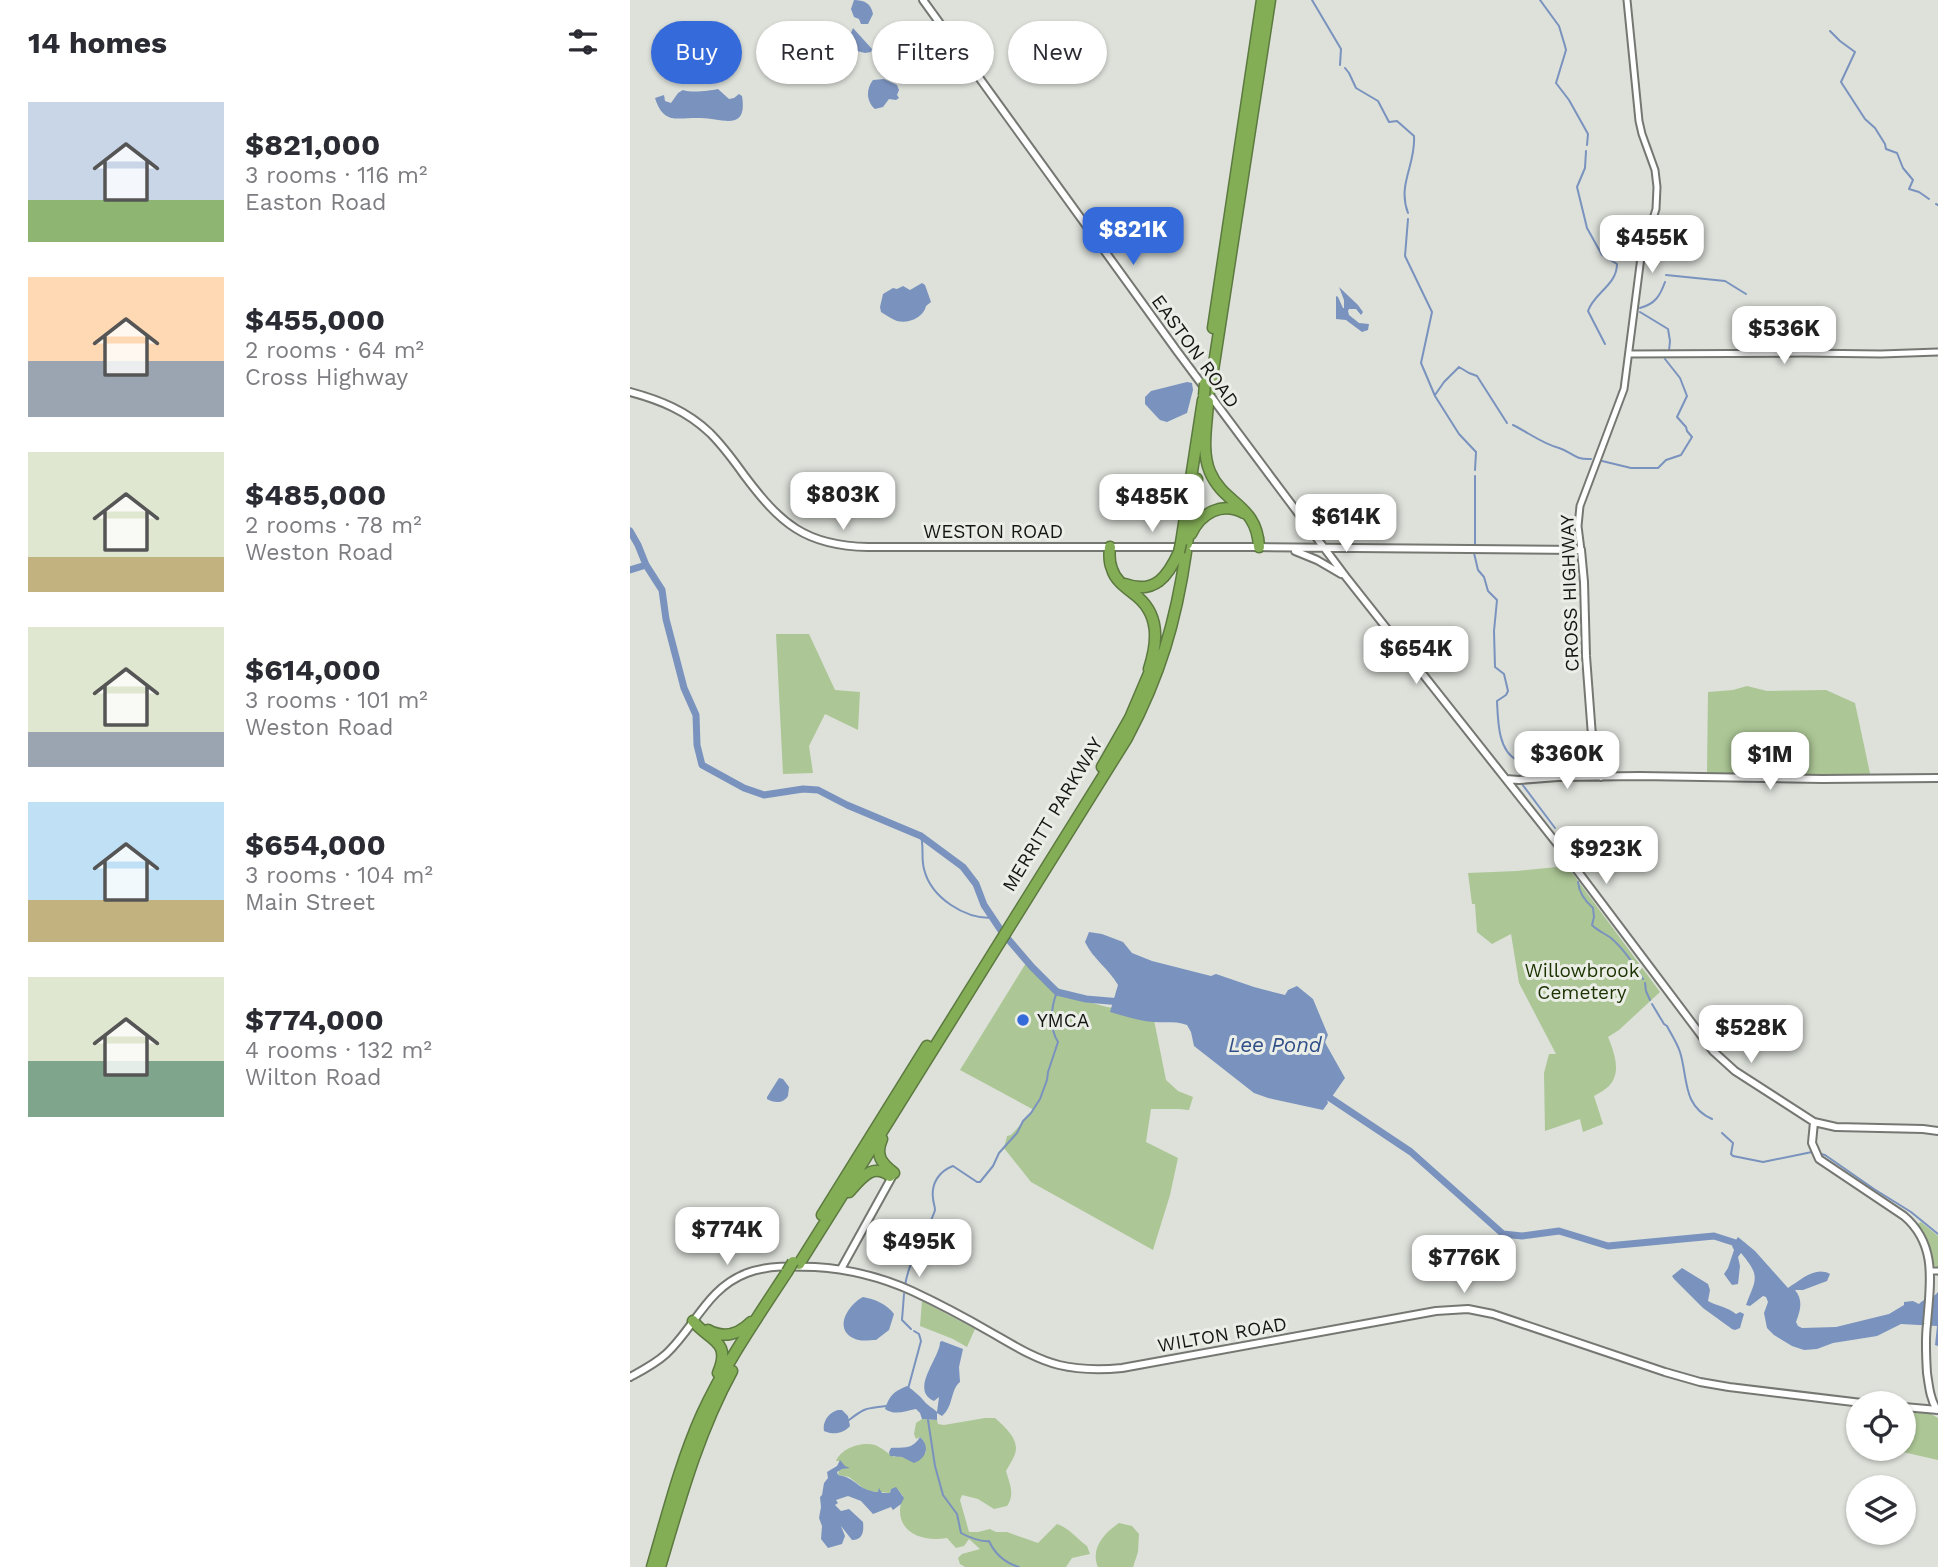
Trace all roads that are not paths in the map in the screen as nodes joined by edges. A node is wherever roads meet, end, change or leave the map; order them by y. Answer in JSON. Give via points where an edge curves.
{"nodes":[{"id":1,"x":923,"y":0,"type":"edge"},
{"id":2,"x":1262,"y":0,"type":"edge"},
{"id":3,"x":1270,"y":0,"type":"edge"},
{"id":4,"x":1627,"y":0,"type":"edge"},
{"id":5,"x":1938,"y":352,"type":"edge"},
{"id":6,"x":1630,"y":354,"type":"junction"},
{"id":7,"x":630,"y":392,"type":"edge"},
{"id":8,"x":1207,"y":393,"type":"junction"},
{"id":9,"x":1253,"y":522,"type":"junction"},
{"id":10,"x":1110,"y":547,"type":"junction"},
{"id":11,"x":1259,"y":547,"type":"junction"},
{"id":12,"x":1183,"y":548,"type":"junction"},
{"id":13,"x":1324,"y":548,"type":"junction"},
{"id":14,"x":1288,"y":549,"type":"junction"},
{"id":15,"x":1581,"y":550,"type":"junction"},
{"id":16,"x":1346,"y":577,"type":"junction"},
{"id":17,"x":1121,"y":583,"type":"junction"},
{"id":18,"x":1138,"y":700,"type":"junction"},
{"id":19,"x":1601,"y":777,"type":"junction"},
{"id":20,"x":1938,"y":778,"type":"edge"},
{"id":21,"x":1506,"y":779,"type":"junction"},
{"id":22,"x":1014,"y":914,"type":"junction"},
{"id":23,"x":992,"y":949,"type":"junction"},
{"id":24,"x":917,"y":1076,"type":"junction"},
{"id":25,"x":1814,"y":1122,"type":"junction"},
{"id":26,"x":1938,"y":1131,"type":"edge"},
{"id":27,"x":893,"y":1175,"type":"junction"},
{"id":28,"x":823,"y":1226,"type":"junction"},
{"id":29,"x":793,"y":1267,"type":"junction"},
{"id":30,"x":841,"y":1269,"type":"junction"},
{"id":31,"x":1934,"y":1271,"type":"edge"},
{"id":32,"x":774,"y":1293,"type":"junction"},
{"id":33,"x":693,"y":1321,"type":"junction"},
{"id":34,"x":630,"y":1377,"type":"edge"},
{"id":35,"x":1846,"y":1401,"type":"edge"},
{"id":36,"x":1916,"y":1408,"type":"edge"},
{"id":37,"x":1938,"y":1410,"type":"edge"},
{"id":38,"x":687,"y":1450,"type":"junction"},
{"id":39,"x":652,"y":1567,"type":"edge"},
{"id":40,"x":660,"y":1567,"type":"edge"}],
"edges":[{"from":1,"to":13,"type":"main road","name":"EASTON ROAD"},
{"from":2,"to":8,"type":"highway","name":"MERRITT PARKWAY"},
{"from":3,"to":8,"type":"highway","name":"MERRITT PARKWAY"},
{"from":4,"to":6,"type":"street","name":"CROSS HIGHWAY","via":[[1640,127],[1657,187],[1642,257]]},
{"from":5,"to":6,"type":"street"},
{"from":6,"to":15,"type":"street","name":"CROSS HIGHWAY","via":[[1621,401],[1580,506]]},
{"from":7,"to":10,"type":"main road","name":"WESTON ROAD","via":[[668,405],[697,422],[778,516],[816,539],[857,547]]},
{"from":8,"to":9,"type":"highway","via":[[1210,473]]},
{"from":8,"to":12,"type":"highway","name":"MERRITT PARKWAY"},
{"from":9,"to":11,"type":"highway"},
{"from":9,"to":12,"type":"highway","via":[[1236,509],[1218,508],[1198,522]]},
{"from":10,"to":11,"type":"main road","name":"WESTON ROAD"},
{"from":10,"to":17,"type":"highway","via":[[1111,568]]},
{"from":11,"to":14,"type":"main road","name":"WESTON ROAD"},
{"from":12,"to":17,"type":"highway","via":[[1155,584],[1141,588]]},
{"from":12,"to":18,"type":"highway","name":"MERRITT PARKWAY","via":[[1166,628]]},
{"from":12,"to":22,"type":"highway","name":"MERRITT PARKWAY","via":[[1179,596],[1167,645],[1137,719]]},
{"from":13,"to":14,"type":"main road","name":"WESTON ROAD"},
{"from":13,"to":15,"type":"main road","name":"WESTON ROAD"},
{"from":13,"to":16,"type":"main road","name":"EASTON ROAD"},
{"from":14,"to":16,"type":"main road","name":"WESTON ROAD"},
{"from":15,"to":19,"type":"main road","name":"CROSS HIGHWAY","via":[[1591,724],[1596,770]]},
{"from":16,"to":21,"type":"main road","name":"EASTON ROAD"},
{"from":17,"to":18,"type":"highway","via":[[1148,608],[1156,632]]},
{"from":18,"to":22,"type":"highway","name":"MERRITT PARKWAY"},
{"from":19,"to":20,"type":"main road"},
{"from":19,"to":21,"type":"main road"},
{"from":21,"to":25,"type":"main road","name":"EASTON ROAD","via":[[1713,1051],[1732,1069]]},
{"from":22,"to":23,"type":"highway","name":"MERRITT PARKWAY"},
{"from":23,"to":24,"type":"highway","name":"MERRITT PARKWAY"},
{"from":23,"to":29,"type":"highway","name":"MERRITT PARKWAY","via":[[856,1158]]},
{"from":24,"to":27,"type":"highway","via":[[878,1151]]},
{"from":24,"to":28,"type":"highway","name":"MERRITT PARKWAY"},
{"from":25,"to":26,"type":"main road"},
{"from":25,"to":31,"type":"main road","via":[[1816,1154],[1911,1222]]},
{"from":27,"to":28,"type":"highway","via":[[880,1170],[866,1175]]},
{"from":27,"to":30,"type":"main road"},
{"from":28,"to":29,"type":"highway","name":"MERRITT PARKWAY"},
{"from":29,"to":32,"type":"highway","name":"MERRITT PARKWAY"},
{"from":29,"to":40,"type":"highway","name":"MERRITT PARKWAY","via":[[709,1415]]},
{"from":30,"to":33,"type":"main road","name":"WILTON ROAD","via":[[774,1267],[743,1274],[716,1292]]},
{"from":30,"to":35,"type":"main road","name":"WILTON ROAD","via":[[904,1287],[1038,1358],[1076,1368],[1122,1367],[1468,1308],[1707,1383]]},
{"from":31,"to":37,"type":"main road","via":[[1926,1352],[1932,1401]]},
{"from":32,"to":33,"type":"highway","via":[[735,1334],[719,1334]]},
{"from":32,"to":38,"type":"highway","name":"MERRITT PARKWAY","via":[[717,1384]]},
{"from":33,"to":34,"type":"main road","name":"WILTON ROAD","via":[[668,1353]]},
{"from":33,"to":38,"type":"highway","via":[[717,1341],[722,1359]]},
{"from":36,"to":37,"type":"main road"},
{"from":38,"to":39,"type":"highway","name":"MERRITT PARKWAY"}]}
